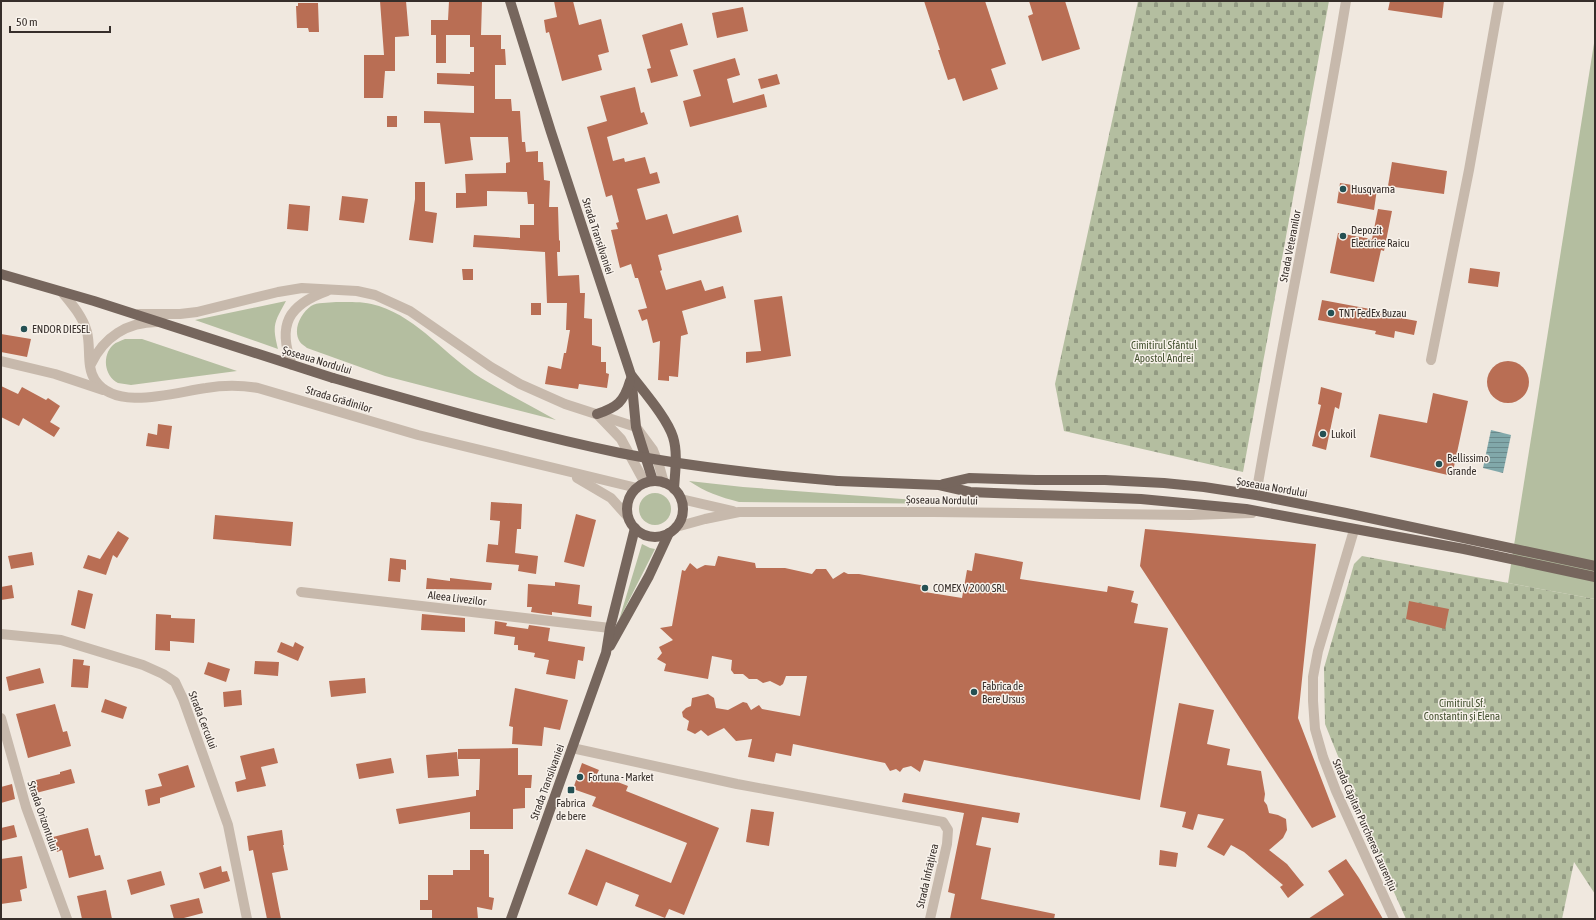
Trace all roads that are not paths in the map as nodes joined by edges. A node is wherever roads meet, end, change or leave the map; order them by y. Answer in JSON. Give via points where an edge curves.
{"nodes":[{"id":1,"x":510,"y":1,"type":"edge"},
{"id":2,"x":1346,"y":1,"type":"edge"},
{"id":3,"x":1498,"y":1,"type":"edge"},
{"id":4,"x":1,"y":274,"type":"edge"},
{"id":5,"x":333,"y":289,"type":"junction"},
{"id":6,"x":62,"y":292,"type":"junction"},
{"id":7,"x":133,"y":314,"type":"junction"},
{"id":8,"x":159,"y":322,"type":"junction"},
{"id":9,"x":1431,"y":360,"type":"dead end"},
{"id":10,"x":1,"y":361,"type":"edge"},
{"id":11,"x":292,"y":364,"type":"junction"},
{"id":12,"x":90,"y":366,"type":"junction"},
{"id":13,"x":631,"y":375,"type":"junction"},
{"id":14,"x":103,"y":390,"type":"junction"},
{"id":15,"x":597,"y":414,"type":"junction"},
{"id":16,"x":636,"y":427,"type":"junction"},
{"id":17,"x":566,"y":472,"type":"junction"},
{"id":18,"x":664,"y":483,"type":"junction"},
{"id":19,"x":645,"y":484,"type":"junction"},
{"id":20,"x":939,"y":485,"type":"junction"},
{"id":21,"x":674,"y":489,"type":"junction"},
{"id":22,"x":1256,"y":495,"type":"junction"},
{"id":23,"x":681,"y":499,"type":"junction"},
{"id":24,"x":739,"y":512,"type":"junction"},
{"id":25,"x":1264,"y":512,"type":"junction"},
{"id":26,"x":628,"y":517,"type":"junction"},
{"id":27,"x":635,"y":528,"type":"junction"},
{"id":28,"x":673,"y":530,"type":"junction"},
{"id":29,"x":1354,"y":530,"type":"junction"},
{"id":30,"x":1595,"y":566,"type":"edge"},
{"id":31,"x":1595,"y":577,"type":"edge"},
{"id":32,"x":301,"y":592,"type":"dead end"},
{"id":33,"x":610,"y":628,"type":"junction"},
{"id":34,"x":1,"y":634,"type":"edge"},
{"id":35,"x":606,"y":653,"type":"junction"},
{"id":36,"x":1,"y":718,"type":"edge"},
{"id":37,"x":572,"y":748,"type":"junction"},
{"id":38,"x":67,"y":919,"type":"edge"},
{"id":39,"x":247,"y":919,"type":"edge"},
{"id":40,"x":511,"y":919,"type":"edge"},
{"id":41,"x":930,"y":919,"type":"edge"},
{"id":42,"x":1394,"y":919,"type":"edge"}],
"edges":[{"from":1,"to":13,"type":"main road","name":"Strada Transilvaniei"},
{"from":2,"to":22,"type":"street","name":"Strada Veteranilor"},
{"from":3,"to":9,"type":"street","via":[[1469,170]]},
{"from":4,"to":6,"type":"main road","name":"Șoseaua Nordului"},
{"from":5,"to":7,"type":"street","via":[[302,288],[278,292],[197,312]]},
{"from":5,"to":11,"type":"street","via":[[300,304],[292,314],[285,330],[286,348]]},
{"from":5,"to":15,"type":"street","via":[[375,295],[410,310],[491,367],[520,384],[565,404]]},
{"from":6,"to":7,"type":"main road","name":"Șoseaua Nordului"},
{"from":6,"to":12,"type":"street","via":[[74,307],[87,332]]},
{"from":7,"to":8,"type":"main road","name":"Șoseaua Nordului"},
{"from":8,"to":11,"type":"main road","name":"Șoseaua Nordului"},
{"from":8,"to":12,"type":"street","via":[[134,324],[122,329],[103,344]]},
{"from":10,"to":14,"type":"street","name":"Strada Grădinilor","via":[[55,374]]},
{"from":11,"to":20,"type":"main road","name":"Șoseaua Nordului","bridge":true,"via":[[445,410],[620,453],[726,469],[838,481]]},
{"from":12,"to":14,"type":"street","via":[[94,379]]},
{"from":13,"to":15,"type":"main road","via":[[626,394],[619,403],[610,410]]},
{"from":13,"to":16,"type":"main road","name":"Strada Transilvaniei"},
{"from":13,"to":21,"type":"main road","via":[[669,426],[674,438]]},
{"from":14,"to":17,"type":"street","name":"Strada Grădinilor","via":[[119,397],[138,398],[225,386],[258,388],[418,435]]},
{"from":15,"to":16,"type":"street"},
{"from":15,"to":19,"type":"street","via":[[621,440]]},
{"from":16,"to":18,"type":"street","via":[[653,450]]},
{"from":16,"to":19,"type":"main road","name":"Strada Transilvaniei"},
{"from":17,"to":19,"type":"street"},
{"from":17,"to":26,"type":"street","via":[[611,498]]},
{"from":18,"to":19,"type":"main road"},
{"from":18,"to":21,"type":"main road"},
{"from":19,"to":26,"type":"main road","via":[[632,493],[627,504]]},
{"from":20,"to":22,"type":"main road","name":"Șoseaua Nordului","via":[[969,478],[1111,480],[1184,485]]},
{"from":20,"to":25,"type":"main road","name":"Șoseaua Nordului","via":[[970,492],[1141,499]]},
{"from":21,"to":23,"type":"main road"},
{"from":22,"to":30,"type":"main road","name":"Șoseaua Nordului"},
{"from":23,"to":24,"type":"street","name":"Șoseaua Nordului"},
{"from":23,"to":28,"type":"main road","via":[[681,518]]},
{"from":24,"to":25,"type":"street","name":"Șoseaua Nordului","via":[[1190,515]]},
{"from":24,"to":28,"type":"street","name":"Șoseaua Nordului","via":[[709,518]]},
{"from":25,"to":29,"type":"main road","name":"Șoseaua Nordului"},
{"from":26,"to":27,"type":"main road"},
{"from":27,"to":28,"type":"main road","via":[[647,536],[662,536]]},
{"from":27,"to":33,"type":"main road","name":"Strada Transilvaniei"},
{"from":28,"to":35,"type":"main road","name":"Strada Transilvaniei"},
{"from":29,"to":31,"type":"main road","name":"Șoseaua Nordului","via":[[1464,549]]},
{"from":29,"to":42,"type":"street","name":"Strada Căpitan Purcherea Laurențiu","via":[[1318,651],[1313,677],[1315,728],[1336,791]]},
{"from":32,"to":33,"type":"street","name":"Aleea Livezilor"},
{"from":33,"to":35,"type":"main road","name":"Strada Transilvaniei"},
{"from":34,"to":39,"type":"street","name":"Strada Cercului","via":[[61,640],[143,665],[174,682],[183,698],[228,825]]},
{"from":35,"to":37,"type":"main road","name":"Strada Transilvaniei"},
{"from":36,"to":38,"type":"street","name":"Strada Orizontului","via":[[26,807]]},
{"from":37,"to":40,"type":"main road","name":"Strada Transilvaniei"},
{"from":37,"to":41,"type":"street","name":"Strada Înfrățirea","via":[[737,784],[943,822],[948,830],[947,844]]}]}
